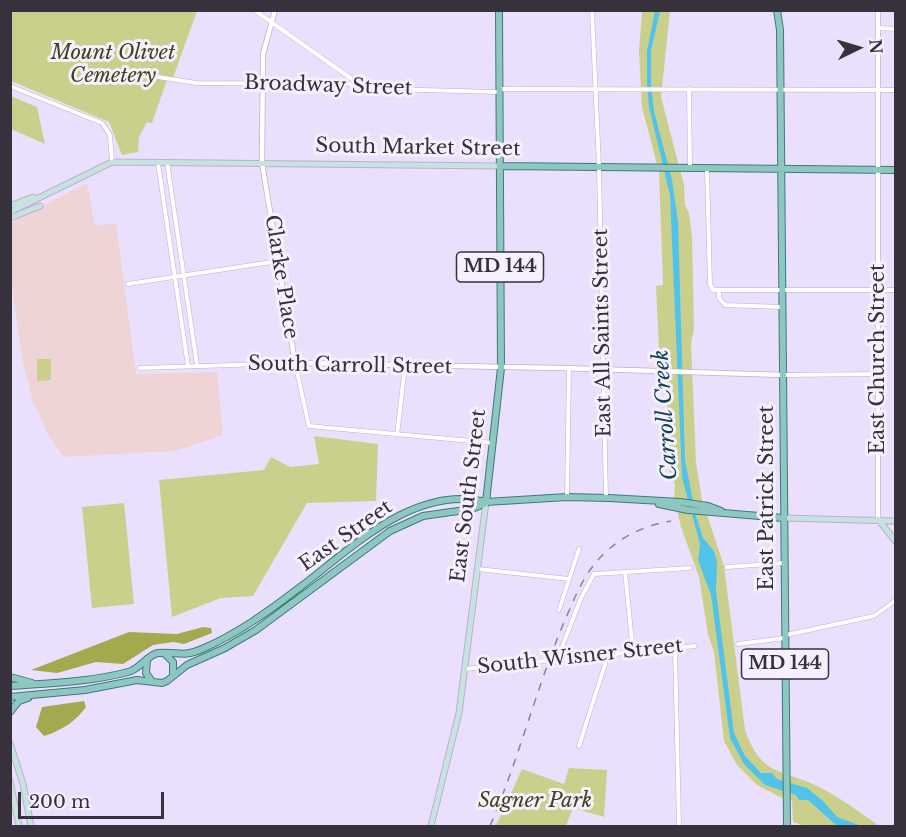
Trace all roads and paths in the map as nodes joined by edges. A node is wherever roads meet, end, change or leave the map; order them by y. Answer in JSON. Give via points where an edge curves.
{"nodes":[{"id":1,"x":254,"y":10,"type":"edge"},
{"id":2,"x":275,"y":10,"type":"edge"},
{"id":3,"x":499,"y":10,"type":"edge"},
{"id":4,"x":592,"y":10,"type":"edge"},
{"id":5,"x":777,"y":10,"type":"edge"},
{"id":6,"x":878,"y":10,"type":"edge"},
{"id":7,"x":271,"y":21,"type":"junction"},
{"id":8,"x":878,"y":28,"type":"junction"},
{"id":9,"x":896,"y":29,"type":"edge"},
{"id":10,"x":158,"y":76,"type":"dead end"},
{"id":11,"x":262,"y":83,"type":"junction"},
{"id":12,"x":361,"y":84,"type":"junction"},
{"id":13,"x":10,"y":86,"type":"edge"},
{"id":14,"x":596,"y":89,"type":"junction"},
{"id":15,"x":689,"y":89,"type":"junction"},
{"id":16,"x":780,"y":89,"type":"junction"},
{"id":17,"x":499,"y":90,"type":"junction"},
{"id":18,"x":878,"y":90,"type":"junction"},
{"id":19,"x":896,"y":90,"type":"edge"},
{"id":20,"x":112,"y":162,"type":"junction"},
{"id":21,"x":158,"y":162,"type":"junction"},
{"id":22,"x":167,"y":162,"type":"junction"},
{"id":23,"x":262,"y":163,"type":"junction"},
{"id":24,"x":500,"y":166,"type":"junction"},
{"id":25,"x":599,"y":167,"type":"junction"},
{"id":26,"x":690,"y":168,"type":"junction"},
{"id":27,"x":707,"y":169,"type":"junction"},
{"id":28,"x":781,"y":169,"type":"junction"},
{"id":29,"x":877,"y":170,"type":"junction"},
{"id":30,"x":896,"y":170,"type":"edge"},
{"id":31,"x":59,"y":187,"type":"junction"},
{"id":32,"x":10,"y":206,"type":"edge"},
{"id":33,"x":40,"y":206,"type":"dead end"},
{"id":34,"x":10,"y":212,"type":"edge"},
{"id":35,"x":10,"y":219,"type":"edge"},
{"id":36,"x":279,"y":261,"type":"junction"},
{"id":37,"x":183,"y":275,"type":"junction"},
{"id":38,"x":176,"y":276,"type":"junction"},
{"id":39,"x":128,"y":284,"type":"dead end"},
{"id":40,"x":782,"y":288,"type":"junction"},
{"id":41,"x":878,"y":289,"type":"junction"},
{"id":42,"x":719,"y":290,"type":"junction"},
{"id":43,"x":896,"y":290,"type":"edge"},
{"id":44,"x":783,"y":307,"type":"junction"},
{"id":45,"x":295,"y":363,"type":"junction"},
{"id":46,"x":197,"y":365,"type":"junction"},
{"id":47,"x":188,"y":366,"type":"junction"},
{"id":48,"x":405,"y":366,"type":"junction"},
{"id":49,"x":141,"y":368,"type":"dead end"},
{"id":50,"x":501,"y":368,"type":"junction"},
{"id":51,"x":569,"y":369,"type":"junction"},
{"id":52,"x":604,"y":370,"type":"junction"},
{"id":53,"x":784,"y":375,"type":"junction"},
{"id":54,"x":878,"y":375,"type":"junction"},
{"id":55,"x":397,"y":435,"type":"junction"},
{"id":56,"x":494,"y":443,"type":"junction"},
{"id":57,"x":567,"y":497,"type":"junction"},
{"id":58,"x":606,"y":498,"type":"junction"},
{"id":59,"x":486,"y":502,"type":"junction"},
{"id":60,"x":783,"y":518,"type":"junction"},
{"id":61,"x":878,"y":519,"type":"junction"},
{"id":62,"x":896,"y":521,"type":"edge"},
{"id":63,"x":896,"y":542,"type":"edge"},
{"id":64,"x":579,"y":549,"type":"dead end"},
{"id":65,"x":784,"y":563,"type":"junction"},
{"id":66,"x":727,"y":567,"type":"dead end"},
{"id":67,"x":690,"y":568,"type":"dead end"},
{"id":68,"x":477,"y":569,"type":"junction"},
{"id":69,"x":625,"y":572,"type":"junction"},
{"id":70,"x":569,"y":579,"type":"junction"},
{"id":71,"x":896,"y":600,"type":"edge"},
{"id":72,"x":559,"y":610,"type":"dead end"},
{"id":73,"x":785,"y":637,"type":"junction"},
{"id":74,"x":738,"y":644,"type":"dead end"},
{"id":75,"x":695,"y":646,"type":"dead end"},
{"id":76,"x":675,"y":648,"type":"junction"},
{"id":77,"x":633,"y":652,"type":"junction"},
{"id":78,"x":166,"y":655,"type":"junction"},
{"id":79,"x":608,"y":655,"type":"junction"},
{"id":80,"x":147,"y":660,"type":"junction"},
{"id":81,"x":557,"y":660,"type":"junction"},
{"id":82,"x":465,"y":669,"type":"junction"},
{"id":83,"x":173,"y":674,"type":"junction"},
{"id":84,"x":10,"y":677,"type":"edge"},
{"id":85,"x":151,"y":680,"type":"junction"},
{"id":86,"x":38,"y":684,"type":"junction"},
{"id":87,"x":10,"y":686,"type":"edge"},
{"id":88,"x":38,"y":694,"type":"junction"},
{"id":89,"x":10,"y":697,"type":"edge"},
{"id":90,"x":10,"y":712,"type":"edge"},
{"id":91,"x":10,"y":743,"type":"edge"},
{"id":92,"x":579,"y":746,"type":"dead end"},
{"id":93,"x":10,"y":781,"type":"edge"},
{"id":94,"x":20,"y":826,"type":"edge"},
{"id":95,"x":31,"y":826,"type":"edge"},
{"id":96,"x":431,"y":826,"type":"edge"},
{"id":97,"x":679,"y":826,"type":"edge"},
{"id":98,"x":787,"y":826,"type":"edge"}],
"edges":[{"from":1,"to":7,"type":"street"},
{"from":2,"to":7,"type":"street","name":"Clarke Place"},
{"from":3,"to":17,"type":"main road","number":"MD 144"},
{"from":4,"to":14,"type":"street","name":"East All Saints Street"},
{"from":5,"to":16,"type":"main road","number":"MD 144"},
{"from":6,"to":8,"type":"street","name":"East Church Street"},
{"from":7,"to":11,"type":"street","name":"Clarke Place"},
{"from":7,"to":12,"type":"street"},
{"from":8,"to":9,"type":"street"},
{"from":8,"to":18,"type":"street","name":"East Church Street"},
{"from":10,"to":11,"type":"street","name":"Broadway Street","via":[[196,83]]},
{"from":11,"to":12,"type":"street","name":"Broadway Street"},
{"from":11,"to":23,"type":"street","name":"Clarke Place"},
{"from":12,"to":17,"type":"street","name":"Broadway Street","via":[[383,89]]},
{"from":13,"to":20,"type":"street","via":[[102,123],[110,135]]},
{"from":14,"to":15,"type":"street","name":"Broadway Street"},
{"from":14,"to":17,"type":"street","name":"Broadway Street"},
{"from":14,"to":25,"type":"street","name":"East All Saints Street"},
{"from":15,"to":16,"type":"street","name":"Broadway Street"},
{"from":15,"to":26,"type":"street"},
{"from":16,"to":18,"type":"street","name":"Broadway Street"},
{"from":16,"to":28,"type":"main road","number":"MD 144"},
{"from":17,"to":24,"type":"main road","number":"MD 144"},
{"from":18,"to":19,"type":"street","name":"Broadway Street"},
{"from":18,"to":29,"type":"street","name":"East Church Street"},
{"from":20,"to":21,"type":"main road","name":"South Market Street"},
{"from":20,"to":31,"type":"main road","name":"South Market Street"},
{"from":21,"to":22,"type":"main road","name":"South Market Street"},
{"from":21,"to":38,"type":"street"},
{"from":22,"to":23,"type":"main road","name":"South Market Street"},
{"from":22,"to":37,"type":"street"},
{"from":23,"to":24,"type":"main road","name":"South Market Street"},
{"from":23,"to":36,"type":"street","name":"Clarke Place"},
{"from":24,"to":25,"type":"main road","name":"South Market Street"},
{"from":24,"to":50,"type":"main road","name":"East South Street","number":"MD 144"},
{"from":25,"to":26,"type":"main road","name":"South Market Street"},
{"from":25,"to":52,"type":"street","name":"East All Saints Street"},
{"from":26,"to":27,"type":"main road","name":"South Market Street"},
{"from":27,"to":28,"type":"main road","name":"South Market Street"},
{"from":27,"to":42,"type":"street","via":[[710,284],[713,290]]},
{"from":28,"to":29,"type":"main road","name":"South Market Street"},
{"from":28,"to":40,"type":"main road","name":"East Patrick Street","number":"MD 144"},
{"from":29,"to":30,"type":"main road","name":"South Market Street"},
{"from":29,"to":41,"type":"street","name":"East Church Street"},
{"from":31,"to":32,"type":"main road","name":"South Market Street"},
{"from":31,"to":34,"type":"main road","name":"South Market Street"},
{"from":33,"to":35,"type":"main road"},
{"from":36,"to":37,"type":"street"},
{"from":36,"to":45,"type":"street","name":"Clarke Place"},
{"from":37,"to":38,"type":"street"},
{"from":37,"to":46,"type":"street"},
{"from":38,"to":39,"type":"street"},
{"from":38,"to":47,"type":"street"},
{"from":40,"to":41,"type":"street"},
{"from":40,"to":42,"type":"street"},
{"from":40,"to":44,"type":"main road","name":"East Patrick Street","number":"MD 144"},
{"from":41,"to":43,"type":"street"},
{"from":41,"to":54,"type":"street","name":"East Church Street"},
{"from":42,"to":44,"type":"street","via":[[725,305]]},
{"from":44,"to":53,"type":"main road","name":"East Patrick Street","number":"MD 144"},
{"from":45,"to":46,"type":"street","name":"South Carroll Street"},
{"from":45,"to":48,"type":"street","name":"South Carroll Street"},
{"from":45,"to":55,"type":"street","name":"Clarke Place","via":[[309,426]]},
{"from":46,"to":47,"type":"street","name":"South Carroll Street"},
{"from":47,"to":49,"type":"street","name":"South Carroll Street"},
{"from":48,"to":50,"type":"street","name":"South Carroll Street"},
{"from":48,"to":55,"type":"street"},
{"from":50,"to":51,"type":"street","name":"South Carroll Street"},
{"from":50,"to":56,"type":"main road","name":"East South Street","number":"MD 144"},
{"from":51,"to":52,"type":"street","name":"South Carroll Street"},
{"from":51,"to":57,"type":"street"},
{"from":52,"to":53,"type":"street","name":"South Carroll Street"},
{"from":52,"to":58,"type":"street","name":"East All Saints Street"},
{"from":53,"to":54,"type":"street"},
{"from":53,"to":60,"type":"main road","name":"East Patrick Street","number":"MD 144"},
{"from":54,"to":61,"type":"street","name":"East Church Street"},
{"from":55,"to":56,"type":"street"},
{"from":56,"to":59,"type":"main road","name":"East South Street","number":"MD 144"},
{"from":57,"to":58,"type":"main road"},
{"from":57,"to":59,"type":"main road"},
{"from":58,"to":60,"type":"main road"},
{"from":59,"to":68,"type":"main road","name":"East South Street","number":"MD 144"},
{"from":59,"to":78,"type":"main road","name":"East Street","via":[[451,501],[401,515],[234,633],[188,655]]},
{"from":59,"to":83,"type":"main road","name":"East Street","via":[[472,509],[423,516],[390,531],[256,630]]},
{"from":60,"to":61,"type":"main road"},
{"from":60,"to":65,"type":"main road","name":"East Patrick Street","number":"MD 144"},
{"from":61,"to":62,"type":"main road"},
{"from":61,"to":63,"type":"main road"},
{"from":64,"to":70,"type":"street"},
{"from":65,"to":66,"type":"street"},
{"from":65,"to":73,"type":"main road","name":"East Patrick Street","number":"MD 144"},
{"from":67,"to":69,"type":"street"},
{"from":68,"to":70,"type":"street"},
{"from":68,"to":82,"type":"main road","name":"East South Street","number":"MD 144"},
{"from":69,"to":77,"type":"street"},
{"from":69,"to":81,"type":"street","via":[[594,574]]},
{"from":70,"to":72,"type":"street"},
{"from":71,"to":73,"type":"street","via":[[880,612]]},
{"from":73,"to":74,"type":"street"},
{"from":73,"to":98,"type":"main road","name":"East Patrick Street","number":"MD 144"},
{"from":75,"to":76,"type":"street","name":"South Wisner Street"},
{"from":76,"to":77,"type":"street","name":"South Wisner Street"},
{"from":76,"to":97,"type":"street"},
{"from":77,"to":79,"type":"street","name":"South Wisner Street"},
{"from":78,"to":80,"type":"main road","via":[[155,654]]},
{"from":78,"to":83,"type":"main road","via":[[173,662]]},
{"from":79,"to":81,"type":"street","name":"South Wisner Street"},
{"from":79,"to":92,"type":"street"},
{"from":80,"to":85,"type":"main road","via":[[146,673]]},
{"from":80,"to":86,"type":"main road","via":[[127,673]]},
{"from":81,"to":82,"type":"street","name":"South Wisner Street"},
{"from":82,"to":96,"type":"main road","name":"East South Street","number":"MD 144","via":[[456,726]]},
{"from":83,"to":85,"type":"main road","via":[[162,683]]},
{"from":84,"to":86,"type":"main road"},
{"from":85,"to":88,"type":"main road"},
{"from":86,"to":87,"type":"main road"},
{"from":88,"to":89,"type":"main road"},
{"from":88,"to":90,"type":"main road","via":[[19,701]]},
{"from":91,"to":95,"type":"main road"},
{"from":93,"to":94,"type":"main road"}]}
